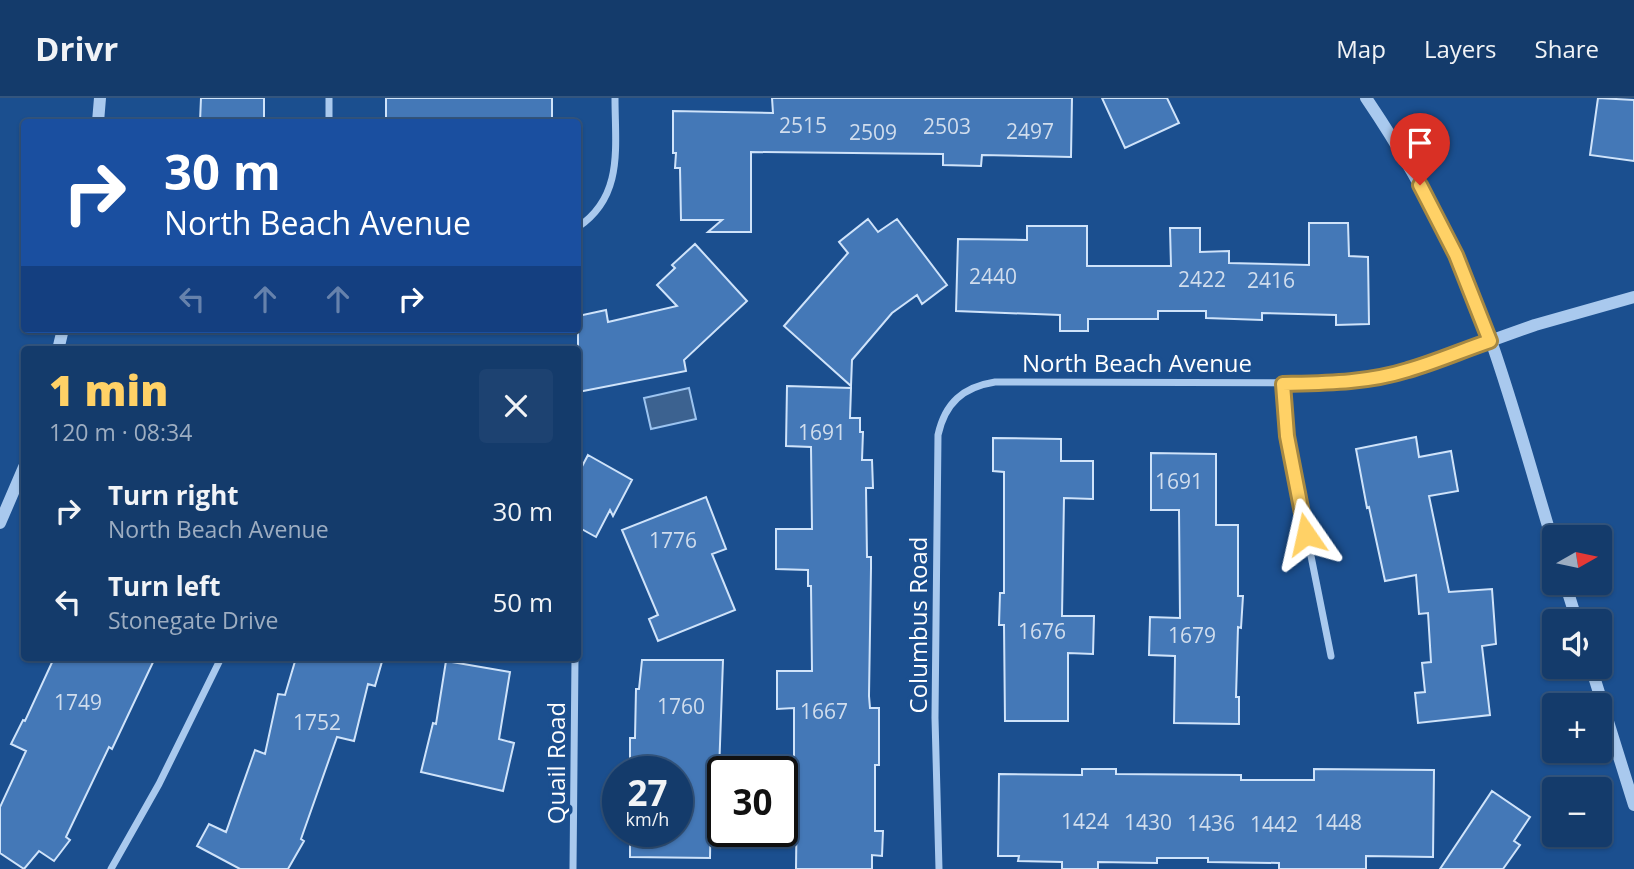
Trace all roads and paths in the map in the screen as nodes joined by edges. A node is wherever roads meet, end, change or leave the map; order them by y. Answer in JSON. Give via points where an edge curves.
{"nodes":[{"id":1,"x":100,"y":98,"type":"edge"},
{"id":2,"x":329,"y":98,"type":"edge"},
{"id":3,"x":615,"y":98,"type":"edge"},
{"id":4,"x":1366,"y":98,"type":"edge"},
{"id":5,"x":98,"y":119,"type":"edge"},
{"id":6,"x":329,"y":119,"type":"edge"},
{"id":7,"x":581,"y":224,"type":"edge"},
{"id":8,"x":1634,"y":297,"type":"edge"},
{"id":9,"x":1490,"y":341,"type":"junction"},
{"id":10,"x":1283,"y":384,"type":"junction"},
{"id":11,"x":965,"y":391,"type":"joint"},
{"id":12,"x":21,"y":474,"type":"edge"},
{"id":13,"x":0,"y":523,"type":"edge"},
{"id":14,"x":1547,"y":525,"type":"edge"},
{"id":15,"x":1331,"y":656,"type":"dead end"},
{"id":16,"x":220,"y":661,"type":"edge"},
{"id":17,"x":575,"y":661,"type":"edge"},
{"id":18,"x":1595,"y":679,"type":"edge"},
{"id":19,"x":1634,"y":805,"type":"edge"},
{"id":20,"x":111,"y":869,"type":"edge"},
{"id":21,"x":573,"y":869,"type":"edge"},
{"id":22,"x":939,"y":869,"type":"edge"}],
"edges":[{"from":1,"to":5,"type":"street"},
{"from":2,"to":6,"type":"street"},
{"from":3,"to":7,"type":"street","via":[[611,188],[592,217]]},
{"from":4,"to":9,"type":"street","via":[[1427,198],[1456,255]]},
{"from":8,"to":9,"type":"street","name":"North Beach Avenue"},
{"from":9,"to":10,"type":"street","name":"North Beach Avenue","via":[[1374,378]]},
{"from":9,"to":14,"type":"street"},
{"from":10,"to":11,"type":"street","name":"North Beach Avenue","via":[[995,382]]},
{"from":10,"to":15,"type":"street","via":[[1287,436]]},
{"from":11,"to":22,"type":"street","name":"Columbus Road","via":[[947,410],[938,435],[935,718]]},
{"from":12,"to":13,"type":"street"},
{"from":16,"to":20,"type":"street","via":[[159,785]]},
{"from":17,"to":21,"type":"street","name":"Quail Road"},
{"from":18,"to":19,"type":"street"}]}
